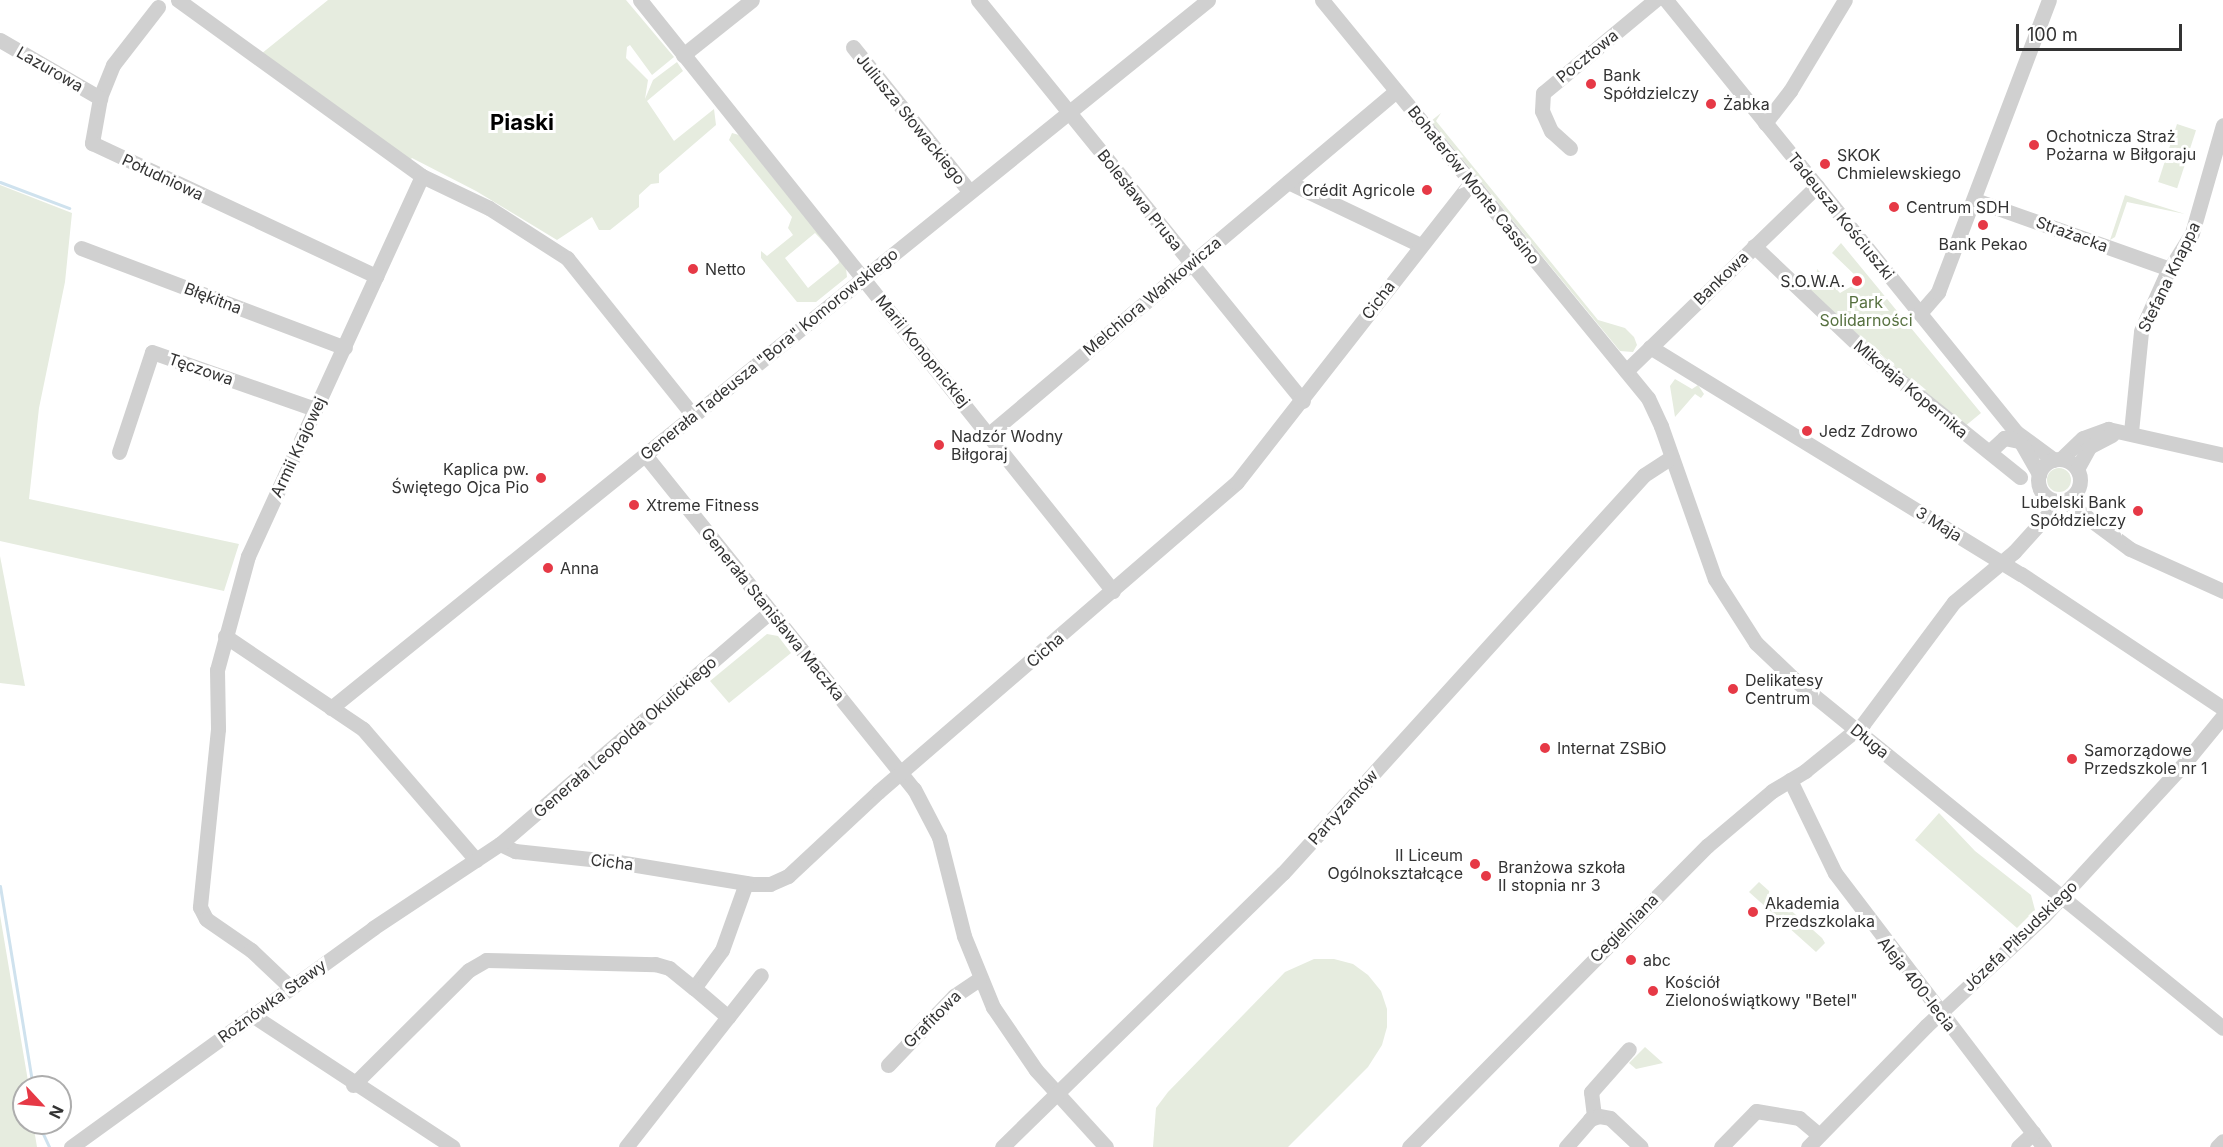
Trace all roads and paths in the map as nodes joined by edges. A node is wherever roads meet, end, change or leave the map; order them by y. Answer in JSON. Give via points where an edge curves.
{"nodes":[{"id":1,"x":178,"y":0,"type":"edge"},
{"id":2,"x":640,"y":0,"type":"edge"},
{"id":3,"x":752,"y":0,"type":"edge"},
{"id":4,"x":978,"y":0,"type":"edge"},
{"id":5,"x":1208,"y":0,"type":"edge"},
{"id":6,"x":1322,"y":0,"type":"edge"},
{"id":7,"x":1655,"y":0,"type":"edge"},
{"id":8,"x":1666,"y":0,"type":"edge"},
{"id":9,"x":1845,"y":0,"type":"edge"},
{"id":10,"x":2049,"y":0,"type":"edge"},
{"id":11,"x":157,"y":2,"type":"edge"},
{"id":12,"x":0,"y":40,"type":"edge"},
{"id":13,"x":853,"y":47,"type":"dead end"},
{"id":14,"x":684,"y":55,"type":"junction"},
{"id":15,"x":1396,"y":91,"type":"junction"},
{"id":16,"x":100,"y":98,"type":"junction"},
{"id":17,"x":1069,"y":112,"type":"junction"},
{"id":18,"x":1548,"y":121,"type":"dead end"},
{"id":19,"x":1766,"y":123,"type":"junction"},
{"id":20,"x":2223,"y":125,"type":"edge"},
{"id":21,"x":422,"y":176,"type":"junction"},
{"id":22,"x":1287,"y":182,"type":"junction"},
{"id":23,"x":1471,"y":182,"type":"junction"},
{"id":24,"x":1817,"y":186,"type":"junction"},
{"id":25,"x":970,"y":192,"type":"junction"},
{"id":26,"x":1975,"y":200,"type":"junction"},
{"id":27,"x":1420,"y":245,"type":"junction"},
{"id":28,"x":1754,"y":246,"type":"junction"},
{"id":29,"x":81,"y":248,"type":"dead end"},
{"id":30,"x":1191,"y":262,"type":"junction"},
{"id":31,"x":2170,"y":269,"type":"junction"},
{"id":32,"x":376,"y":276,"type":"junction"},
{"id":33,"x":864,"y":278,"type":"junction"},
{"id":34,"x":1920,"y":313,"type":"junction"},
{"id":35,"x":1650,"y":347,"type":"junction"},
{"id":36,"x":345,"y":348,"type":"junction"},
{"id":37,"x":1626,"y":371,"type":"junction"},
{"id":38,"x":1303,"y":400,"type":"junction"},
{"id":39,"x":315,"y":409,"type":"junction"},
{"id":40,"x":693,"y":415,"type":"junction"},
{"id":41,"x":2127,"y":432,"type":"junction"},
{"id":42,"x":989,"y":434,"type":"junction"},
{"id":43,"x":2018,"y":436,"type":"junction"},
{"id":44,"x":118,"y":452,"type":"dead end"},
{"id":45,"x":1989,"y":452,"type":"junction"},
{"id":46,"x":645,"y":455,"type":"junction"},
{"id":47,"x":2223,"y":455,"type":"edge"},
{"id":48,"x":1672,"y":457,"type":"junction"},
{"id":49,"x":2057,"y":459,"type":"junction"},
{"id":50,"x":2077,"y":469,"type":"junction"},
{"id":51,"x":2039,"y":474,"type":"junction"},
{"id":52,"x":2020,"y":477,"type":"dead end"},
{"id":53,"x":2078,"y":489,"type":"junction"},
{"id":54,"x":2042,"y":492,"type":"junction"},
{"id":55,"x":2062,"y":501,"type":"junction"},
{"id":56,"x":2102,"y":529,"type":"junction"},
{"id":57,"x":2027,"y":535,"type":"junction"},
{"id":58,"x":2001,"y":562,"type":"junction"},
{"id":59,"x":1113,"y":591,"type":"junction"},
{"id":60,"x":2223,"y":591,"type":"edge"},
{"id":61,"x":771,"y":611,"type":"junction"},
{"id":62,"x":225,"y":636,"type":"junction"},
{"id":63,"x":331,"y":708,"type":"junction"},
{"id":64,"x":2223,"y":708,"type":"edge"},
{"id":65,"x":2223,"y":716,"type":"edge"},
{"id":66,"x":1857,"y":730,"type":"junction"},
{"id":67,"x":902,"y":773,"type":"junction"},
{"id":68,"x":1790,"y":780,"type":"junction"},
{"id":69,"x":500,"y":844,"type":"junction"},
{"id":70,"x":476,"y":860,"type":"junction"},
{"id":71,"x":746,"y":883,"type":"junction"},
{"id":72,"x":2062,"y":897,"type":"junction"},
{"id":73,"x":761,"y":975,"type":"dead end"},
{"id":74,"x":979,"y":979,"type":"junction"},
{"id":75,"x":290,"y":987,"type":"junction"},
{"id":76,"x":694,"y":988,"type":"junction"},
{"id":77,"x":1939,"y":1013,"type":"junction"},
{"id":78,"x":252,"y":1015,"type":"junction"},
{"id":79,"x":728,"y":1017,"type":"junction"},
{"id":80,"x":2223,"y":1028,"type":"edge"},
{"id":81,"x":1629,"y":1049,"type":"dead end"},
{"id":82,"x":888,"y":1065,"type":"dead end"},
{"id":83,"x":353,"y":1085,"type":"junction"},
{"id":84,"x":1056,"y":1092,"type":"junction"},
{"id":85,"x":1594,"y":1116,"type":"junction"},
{"id":86,"x":2033,"y":1133,"type":"junction"},
{"id":87,"x":1819,"y":1135,"type":"junction"},
{"id":88,"x":2223,"y":1141,"type":"edge"},
{"id":89,"x":1412,"y":1146,"type":"edge"},
{"id":90,"x":71,"y":1147,"type":"edge"},
{"id":91,"x":453,"y":1147,"type":"edge"},
{"id":92,"x":626,"y":1147,"type":"edge"},
{"id":93,"x":1002,"y":1147,"type":"edge"},
{"id":94,"x":1106,"y":1147,"type":"edge"},
{"id":95,"x":1566,"y":1147,"type":"edge"},
{"id":96,"x":1641,"y":1147,"type":"edge"},
{"id":97,"x":1721,"y":1147,"type":"edge"},
{"id":98,"x":1808,"y":1147,"type":"edge"},
{"id":99,"x":2018,"y":1147,"type":"edge"},
{"id":100,"x":2044,"y":1147,"type":"edge"},
{"id":101,"x":2217,"y":1147,"type":"edge"}],
"edges":[{"from":1,"to":21,"type":"street"},
{"from":2,"to":14,"type":"street","name":"Marii Konopnickiej"},
{"from":3,"to":14,"type":"street"},
{"from":4,"to":17,"type":"street","name":"Bolesława Prusa"},
{"from":5,"to":17,"type":"street","name":"Generała Tadeusza \"Bora\" Komorowskiego"},
{"from":6,"to":15,"type":"street","name":"Bohaterów Monte Cassino"},
{"from":7,"to":18,"type":"street","name":"Pocztowa","via":[[1547,88],[1540,106]]},
{"from":8,"to":19,"type":"street","name":"Tadeusza Kościuszki"},
{"from":9,"to":19,"type":"street"},
{"from":10,"to":26,"type":"street"},
{"from":11,"to":16,"type":"street","name":"Południowa","via":[[117,57]]},
{"from":12,"to":16,"type":"street","name":"Lazurowa"},
{"from":13,"to":25,"type":"street","name":"Juliusza Słowackiego"},
{"from":14,"to":33,"type":"street","name":"Marii Konopnickiej"},
{"from":15,"to":22,"type":"street","name":"Melchiora Wańkowicza"},
{"from":15,"to":23,"type":"street","name":"Bohaterów Monte Cassino"},
{"from":16,"to":32,"type":"street","name":"Południowa","via":[[92,144]]},
{"from":17,"to":25,"type":"street","name":"Generała Tadeusza \"Bora\" Komorowskiego"},
{"from":17,"to":30,"type":"street","name":"Bolesława Prusa"},
{"from":19,"to":24,"type":"street","name":"Tadeusza Kościuszki"},
{"from":20,"to":31,"type":"street","name":"Stefana Knappa","via":[[2193,231]]},
{"from":21,"to":32,"type":"street","name":"Armii Krajowej"},
{"from":21,"to":40,"type":"street","via":[[481,204],[567,258]]},
{"from":22,"to":27,"type":"street"},
{"from":22,"to":30,"type":"street","name":"Melchiora Wańkowicza"},
{"from":23,"to":27,"type":"street","name":"Cicha"},
{"from":23,"to":37,"type":"street","name":"Bohaterów Monte Cassino"},
{"from":24,"to":28,"type":"street","name":"Bankowa"},
{"from":24,"to":34,"type":"street","name":"Tadeusza Kościuszki"},
{"from":25,"to":33,"type":"street","name":"Generała Tadeusza \"Bora\" Komorowskiego"},
{"from":26,"to":31,"type":"street","name":"Strażacka"},
{"from":26,"to":34,"type":"street","via":[[1938,292]]},
{"from":27,"to":38,"type":"street","name":"Cicha"},
{"from":28,"to":35,"type":"street","name":"Bankowa"},
{"from":28,"to":45,"type":"street","name":"Mikołaja Kopernika","via":[[1872,358]]},
{"from":29,"to":36,"type":"street","name":"Błękitna"},
{"from":30,"to":38,"type":"street","name":"Bolesława Prusa"},
{"from":30,"to":42,"type":"street","name":"Melchiora Wańkowicza"},
{"from":31,"to":41,"type":"street","name":"Stefana Knappa","via":[[2139,340]]},
{"from":32,"to":36,"type":"street","name":"Armii Krajowej"},
{"from":33,"to":40,"type":"street","name":"Generała Tadeusza \"Bora\" Komorowskiego"},
{"from":33,"to":42,"type":"street","name":"Marii Konopnickiej"},
{"from":34,"to":43,"type":"street","name":"Tadeusza Kościuszki"},
{"from":35,"to":37,"type":"street","name":"Bankowa"},
{"from":35,"to":58,"type":"street","name":"3 Maja"},
{"from":36,"to":39,"type":"street","name":"Armii Krajowej"},
{"from":37,"to":48,"type":"street","name":"Długa","via":[[1653,407]]},
{"from":38,"to":59,"type":"street","name":"Cicha","via":[[1237,482]]},
{"from":39,"to":44,"type":"street","name":"Tęczowa","via":[[153,352]]},
{"from":39,"to":62,"type":"street","name":"Armii Krajowej","via":[[243,569]]},
{"from":40,"to":46,"type":"street","name":"Generała Tadeusza \"Bora\" Komorowskiego"},
{"from":41,"to":47,"type":"street"},
{"from":41,"to":49,"type":"street","via":[[2094,432]]},
{"from":41,"to":50,"type":"street","via":[[2089,447]]},
{"from":42,"to":59,"type":"street","name":"Marii Konopnickiej"},
{"from":43,"to":45,"type":"street","via":[[2004,438]]},
{"from":43,"to":49,"type":"street","name":"Tadeusza Kościuszki"},
{"from":43,"to":51,"type":"street","name":"Tadeusza Kościuszki"},
{"from":45,"to":52,"type":"street","name":"Mikołaja Kopernika"},
{"from":46,"to":61,"type":"street","name":"Generała Stanisława Maczka"},
{"from":46,"to":63,"type":"street","name":"Generała Tadeusza \"Bora\" Komorowskiego"},
{"from":48,"to":66,"type":"street","name":"Długa","via":[[1715,579],[1737,619],[1771,659]]},
{"from":48,"to":84,"type":"street","name":"Partyzantów","via":[[1644,475],[1283,873]]},
{"from":49,"to":50,"type":"street"},
{"from":49,"to":51,"type":"street"},
{"from":50,"to":53,"type":"street"},
{"from":51,"to":54,"type":"street"},
{"from":53,"to":55,"type":"street"},
{"from":53,"to":56,"type":"street"},
{"from":54,"to":55,"type":"street"},
{"from":54,"to":57,"type":"street"},
{"from":55,"to":56,"type":"street"},
{"from":55,"to":57,"type":"street","name":"Cegielniana"},
{"from":56,"to":60,"type":"street","via":[[2134,551]]},
{"from":57,"to":58,"type":"street","name":"Cegielniana"},
{"from":58,"to":64,"type":"street","name":"3 Maja"},
{"from":58,"to":66,"type":"street","name":"Cegielniana","via":[[1949,609]]},
{"from":59,"to":67,"type":"street","name":"Cicha"},
{"from":61,"to":67,"type":"street","name":"Generała Stanisława Maczka"},
{"from":61,"to":69,"type":"street","name":"Generała Leopolda Okulickiego"},
{"from":62,"to":63,"type":"street"},
{"from":62,"to":75,"type":"street","name":"Armii Krajowej","via":[[215,684],[218,729],[200,908],[206,919],[251,950]]},
{"from":63,"to":70,"type":"street","via":[[376,741]]},
{"from":65,"to":72,"type":"street","name":"Józefa Piłsudskiego"},
{"from":66,"to":68,"type":"street","name":"Cegielniana"},
{"from":66,"to":72,"type":"street","name":"Długa"},
{"from":67,"to":71,"type":"street","name":"Cicha","via":[[788,876],[770,884]]},
{"from":67,"to":74,"type":"street","name":"Generała Stanisława Maczka","via":[[939,837]]},
{"from":68,"to":77,"type":"street","name":"Aleja 400-lecia","via":[[1835,873]]},
{"from":68,"to":89,"type":"street","name":"Cegielniana","via":[[1707,846]]},
{"from":69,"to":70,"type":"street","name":"Generała Leopolda Okulickiego"},
{"from":69,"to":71,"type":"street","name":"Cicha","via":[[515,851],[618,862]]},
{"from":70,"to":75,"type":"street","name":"Rożnówka Stawy"},
{"from":71,"to":76,"type":"street","via":[[722,950]]},
{"from":72,"to":77,"type":"street","name":"Józefa Piłsudskiego"},
{"from":72,"to":80,"type":"street","name":"Długa"},
{"from":73,"to":79,"type":"street"},
{"from":74,"to":82,"type":"street","name":"Grafitowa","via":[[954,996]]},
{"from":74,"to":84,"type":"street","name":"Generała Stanisława Maczka","via":[[1007,1032]]},
{"from":75,"to":78,"type":"street","name":"Rożnówka Stawy"},
{"from":76,"to":79,"type":"street"},
{"from":76,"to":83,"type":"street","via":[[669,968],[655,964],[486,960],[469,970]]},
{"from":77,"to":86,"type":"street","name":"Aleja 400-lecia"},
{"from":77,"to":87,"type":"street","name":"Józefa Piłsudskiego"},
{"from":78,"to":83,"type":"street"},
{"from":78,"to":90,"type":"street","name":"Rożnówka Stawy"},
{"from":79,"to":92,"type":"street"},
{"from":81,"to":85,"type":"street","via":[[1591,1092]]},
{"from":83,"to":91,"type":"street"},
{"from":84,"to":93,"type":"street","name":"Partyzantów"},
{"from":84,"to":94,"type":"street","name":"Generała Stanisława Maczka"},
{"from":85,"to":95,"type":"street"},
{"from":85,"to":96,"type":"street","via":[[1611,1118]]},
{"from":86,"to":99,"type":"street"},
{"from":86,"to":100,"type":"street","name":"Aleja 400-lecia"},
{"from":87,"to":97,"type":"street","via":[[1799,1118],[1756,1111]]},
{"from":87,"to":98,"type":"street","name":"Józefa Piłsudskiego"},
{"from":88,"to":101,"type":"street"}]}
